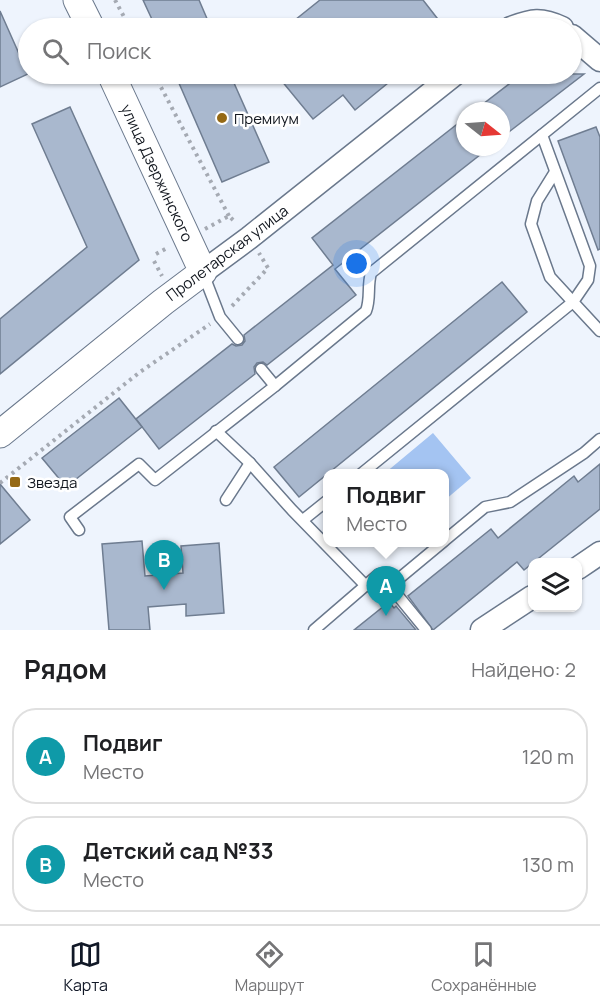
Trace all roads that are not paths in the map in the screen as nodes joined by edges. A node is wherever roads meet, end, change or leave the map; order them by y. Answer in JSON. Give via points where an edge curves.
{"nodes":[{"id":1,"x":77,"y":0,"type":"edge"},
{"id":2,"x":86,"y":18,"type":"edge"},
{"id":3,"x":582,"y":45,"type":"edge"},
{"id":4,"x":600,"y":60,"type":"edge"},
{"id":5,"x":116,"y":84,"type":"edge"},
{"id":6,"x":442,"y":84,"type":"edge"},
{"id":7,"x":600,"y":88,"type":"edge"},
{"id":8,"x":543,"y":135,"type":"junction"},
{"id":9,"x":555,"y":172,"type":"junction"},
{"id":10,"x":203,"y":273,"type":"junction"},
{"id":11,"x":573,"y":302,"type":"junction"},
{"id":12,"x":600,"y":331,"type":"edge"},
{"id":13,"x":238,"y":339,"type":"dead end"},
{"id":14,"x":261,"y":369,"type":"dead end"},
{"id":15,"x":275,"y":386,"type":"junction"},
{"id":16,"x":216,"y":431,"type":"junction"},
{"id":17,"x":0,"y":434,"type":"edge"},
{"id":18,"x":600,"y":439,"type":"edge"},
{"id":19,"x":250,"y":463,"type":"junction"},
{"id":20,"x":367,"y":469,"type":"edge"},
{"id":21,"x":226,"y":500,"type":"dead end"},
{"id":22,"x":323,"y":503,"type":"edge"},
{"id":23,"x":303,"y":520,"type":"junction"},
{"id":24,"x":79,"y":530,"type":"dead end"},
{"id":25,"x":449,"y":538,"type":"edge"},
{"id":26,"x":323,"y":541,"type":"edge"},
{"id":27,"x":329,"y":547,"type":"edge"},
{"id":28,"x":438,"y":547,"type":"edge"},
{"id":29,"x":600,"y":553,"type":"edge"},
{"id":30,"x":582,"y":565,"type":"edge"},
{"id":31,"x":366,"y":586,"type":"junction"},
{"id":32,"x":390,"y":586,"type":"junction"},
{"id":33,"x":528,"y":600,"type":"edge"},
{"id":34,"x":314,"y":630,"type":"edge"},
{"id":35,"x":426,"y":630,"type":"edge"},
{"id":36,"x":482,"y":630,"type":"edge"}],
"edges":[{"from":1,"to":2,"type":"street"},
{"from":3,"to":4,"type":"street"},
{"from":5,"to":10,"type":"street","name":"улица Дзержинского"},
{"from":6,"to":10,"type":"street","name":"Пролетарская улица"},
{"from":7,"to":8,"type":"lane"},
{"from":8,"to":9,"type":"lane"},
{"from":8,"to":15,"type":"lane","via":[[371,273],[366,311]]},
{"from":9,"to":11,"type":"lane","via":[[590,266],[588,280]]},
{"from":9,"to":11,"type":"lane","via":[[537,201],[531,224],[550,278]]},
{"from":10,"to":13,"type":"lane","via":[[220,317]]},
{"from":10,"to":17,"type":"street","name":"Пролетарская улица"},
{"from":11,"to":12,"type":"lane"},
{"from":11,"to":20,"type":"lane"},
{"from":14,"to":15,"type":"lane"},
{"from":15,"to":16,"type":"lane"},
{"from":16,"to":19,"type":"lane"},
{"from":16,"to":24,"type":"lane","via":[[155,480],[140,464],[70,517]]},
{"from":18,"to":25,"type":"lane","via":[[510,502],[485,507]]},
{"from":19,"to":21,"type":"lane"},
{"from":19,"to":23,"type":"lane"},
{"from":22,"to":23,"type":"lane"},
{"from":23,"to":26,"type":"lane"},
{"from":27,"to":31,"type":"lane"},
{"from":28,"to":32,"type":"lane"},
{"from":29,"to":30,"type":"street"},
{"from":31,"to":32,"type":"lane","via":[[379,574]]},
{"from":31,"to":34,"type":"lane"},
{"from":32,"to":35,"type":"lane"},
{"from":33,"to":36,"type":"street"}]}
